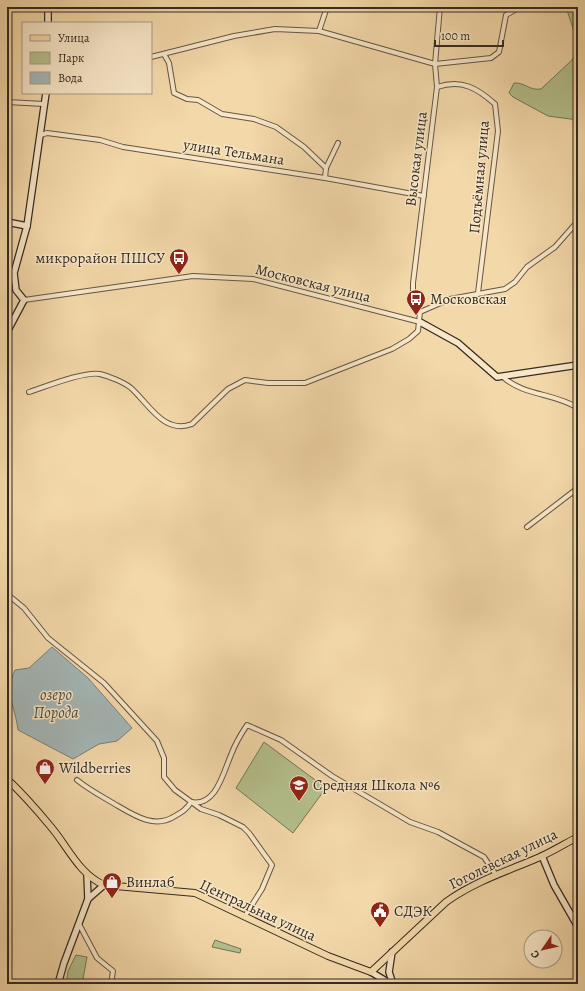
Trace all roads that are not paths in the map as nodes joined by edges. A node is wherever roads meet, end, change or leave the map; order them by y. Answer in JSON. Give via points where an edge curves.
{"nodes":[{"id":1,"x":48,"y":7,"type":"edge"},
{"id":2,"x":327,"y":7,"type":"edge"},
{"id":3,"x":440,"y":7,"type":"edge"},
{"id":4,"x":520,"y":7,"type":"edge"},
{"id":5,"x":48,"y":22,"type":"edge"},
{"id":6,"x":318,"y":31,"type":"junction"},
{"id":7,"x":164,"y":54,"type":"junction"},
{"id":8,"x":152,"y":57,"type":"edge"},
{"id":9,"x":435,"y":64,"type":"junction"},
{"id":10,"x":437,"y":87,"type":"junction"},
{"id":11,"x":46,"y":94,"type":"edge"},
{"id":12,"x":7,"y":102,"type":"edge"},
{"id":13,"x":44,"y":104,"type":"junction"},
{"id":14,"x":41,"y":135,"type":"junction"},
{"id":15,"x":338,"y":143,"type":"dead end"},
{"id":16,"x":326,"y":168,"type":"junction"},
{"id":17,"x":325,"y":178,"type":"junction"},
{"id":18,"x":424,"y":196,"type":"junction"},
{"id":19,"x":578,"y":221,"type":"edge"},
{"id":20,"x":7,"y":222,"type":"edge"},
{"id":21,"x":26,"y":226,"type":"junction"},
{"id":22,"x":478,"y":293,"type":"junction"},
{"id":23,"x":24,"y":300,"type":"junction"},
{"id":24,"x":420,"y":312,"type":"junction"},
{"id":25,"x":420,"y":322,"type":"junction"},
{"id":26,"x":7,"y":332,"type":"edge"},
{"id":27,"x":578,"y":365,"type":"edge"},
{"id":28,"x":503,"y":377,"type":"junction"},
{"id":29,"x":28,"y":392,"type":"dead end"},
{"id":30,"x":578,"y":408,"type":"edge"},
{"id":31,"x":578,"y":488,"type":"edge"},
{"id":32,"x":527,"y":527,"type":"dead end"},
{"id":33,"x":7,"y":594,"type":"edge"},
{"id":34,"x":7,"y":780,"type":"edge"},
{"id":35,"x":77,"y":780,"type":"dead end"},
{"id":36,"x":191,"y":802,"type":"junction"},
{"id":37,"x":578,"y":837,"type":"edge"},
{"id":38,"x":542,"y":856,"type":"junction"},
{"id":39,"x":87,"y":875,"type":"junction"},
{"id":40,"x":496,"y":875,"type":"junction"},
{"id":41,"x":104,"y":885,"type":"junction"},
{"id":42,"x":88,"y":899,"type":"junction"},
{"id":43,"x":245,"y":916,"type":"junction"},
{"id":44,"x":79,"y":924,"type":"junction"},
{"id":45,"x":578,"y":927,"type":"edge"},
{"id":46,"x":392,"y":952,"type":"junction"},
{"id":47,"x":371,"y":972,"type":"junction"},
{"id":48,"x":58,"y":984,"type":"edge"},
{"id":49,"x":111,"y":984,"type":"edge"},
{"id":50,"x":392,"y":984,"type":"edge"}],
"edges":[{"from":1,"to":5,"type":"street"},
{"from":2,"to":6,"type":"street"},
{"from":3,"to":9,"type":"street","name":"Высокая улица"},
{"from":4,"to":9,"type":"street","via":[[506,15],[496,56]]},
{"from":6,"to":7,"type":"street","via":[[269,29]]},
{"from":6,"to":9,"type":"street"},
{"from":7,"to":8,"type":"street"},
{"from":7,"to":16,"type":"street","via":[[169,63],[174,93],[187,99],[198,100],[222,114],[254,119],[276,127],[304,147]]},
{"from":9,"to":10,"type":"street","name":"Высокая улица"},
{"from":10,"to":18,"type":"street","name":"Высокая улица"},
{"from":10,"to":22,"type":"street","name":"Подъёмная улица","via":[[463,84],[481,91],[495,104],[498,131]]},
{"from":11,"to":13,"type":"street"},
{"from":12,"to":13,"type":"street"},
{"from":13,"to":14,"type":"street"},
{"from":14,"to":17,"type":"street","name":"улица Тельмана","via":[[47,133],[100,140],[124,147]]},
{"from":14,"to":21,"type":"street"},
{"from":15,"to":16,"type":"street"},
{"from":16,"to":17,"type":"street"},
{"from":17,"to":18,"type":"street","name":"улица Тельмана"},
{"from":18,"to":24,"type":"street","name":"Высокая улица","via":[[413,283],[413,301]]},
{"from":19,"to":22,"type":"street","via":[[555,247],[527,268],[515,282],[505,289]]},
{"from":20,"to":21,"type":"street"},
{"from":21,"to":23,"type":"street","via":[[14,274],[16,290]]},
{"from":22,"to":24,"type":"street","via":[[450,299]]},
{"from":23,"to":25,"type":"street","name":"Московская улица","via":[[193,276],[269,283]]},
{"from":23,"to":26,"type":"street"},
{"from":24,"to":25,"type":"street"},
{"from":25,"to":28,"type":"street","name":"Московская улица","via":[[458,343],[497,377]]},
{"from":25,"to":29,"type":"street","via":[[418,331],[392,349],[311,381],[292,384],[245,380],[236,384],[192,424],[184,427],[166,423],[130,387],[99,374],[73,378]]},
{"from":27,"to":28,"type":"street"},
{"from":28,"to":30,"type":"street","via":[[526,391],[558,398]]},
{"from":31,"to":32,"type":"street"},
{"from":33,"to":36,"type":"street","via":[[24,608],[48,638],[104,683],[157,741],[164,758],[164,777],[175,790]]},
{"from":34,"to":39,"type":"main road","via":[[52,827]]},
{"from":35,"to":36,"type":"street","via":[[147,820],[160,822],[171,819]]},
{"from":36,"to":40,"type":"street","via":[[205,801],[217,787],[247,724],[281,740],[332,776],[410,822],[438,832],[478,853],[484,857]]},
{"from":36,"to":43,"type":"street","via":[[243,827],[272,866],[262,889]]},
{"from":37,"to":38,"type":"main road","name":"Гоголевская улица"},
{"from":38,"to":40,"type":"main road","name":"Гоголевская улица"},
{"from":38,"to":45,"type":"street"},
{"from":39,"to":41,"type":"main road","name":"Центральная улица"},
{"from":39,"to":42,"type":"street"},
{"from":40,"to":46,"type":"main road","name":"Гоголевская улица","via":[[466,888],[446,902]]},
{"from":41,"to":42,"type":"street"},
{"from":41,"to":43,"type":"main road","name":"Центральная улица","via":[[195,893]]},
{"from":42,"to":44,"type":"street"},
{"from":43,"to":47,"type":"main road","name":"Центральная улица","via":[[328,956]]},
{"from":44,"to":48,"type":"street"},
{"from":44,"to":49,"type":"street","via":[[97,958],[113,971]]},
{"from":46,"to":47,"type":"main road","name":"Гоголевская улица"},
{"from":46,"to":50,"type":"street","via":[[389,972]]},
{"from":47,"to":50,"type":"street","name":"Центральная улица"}]}
